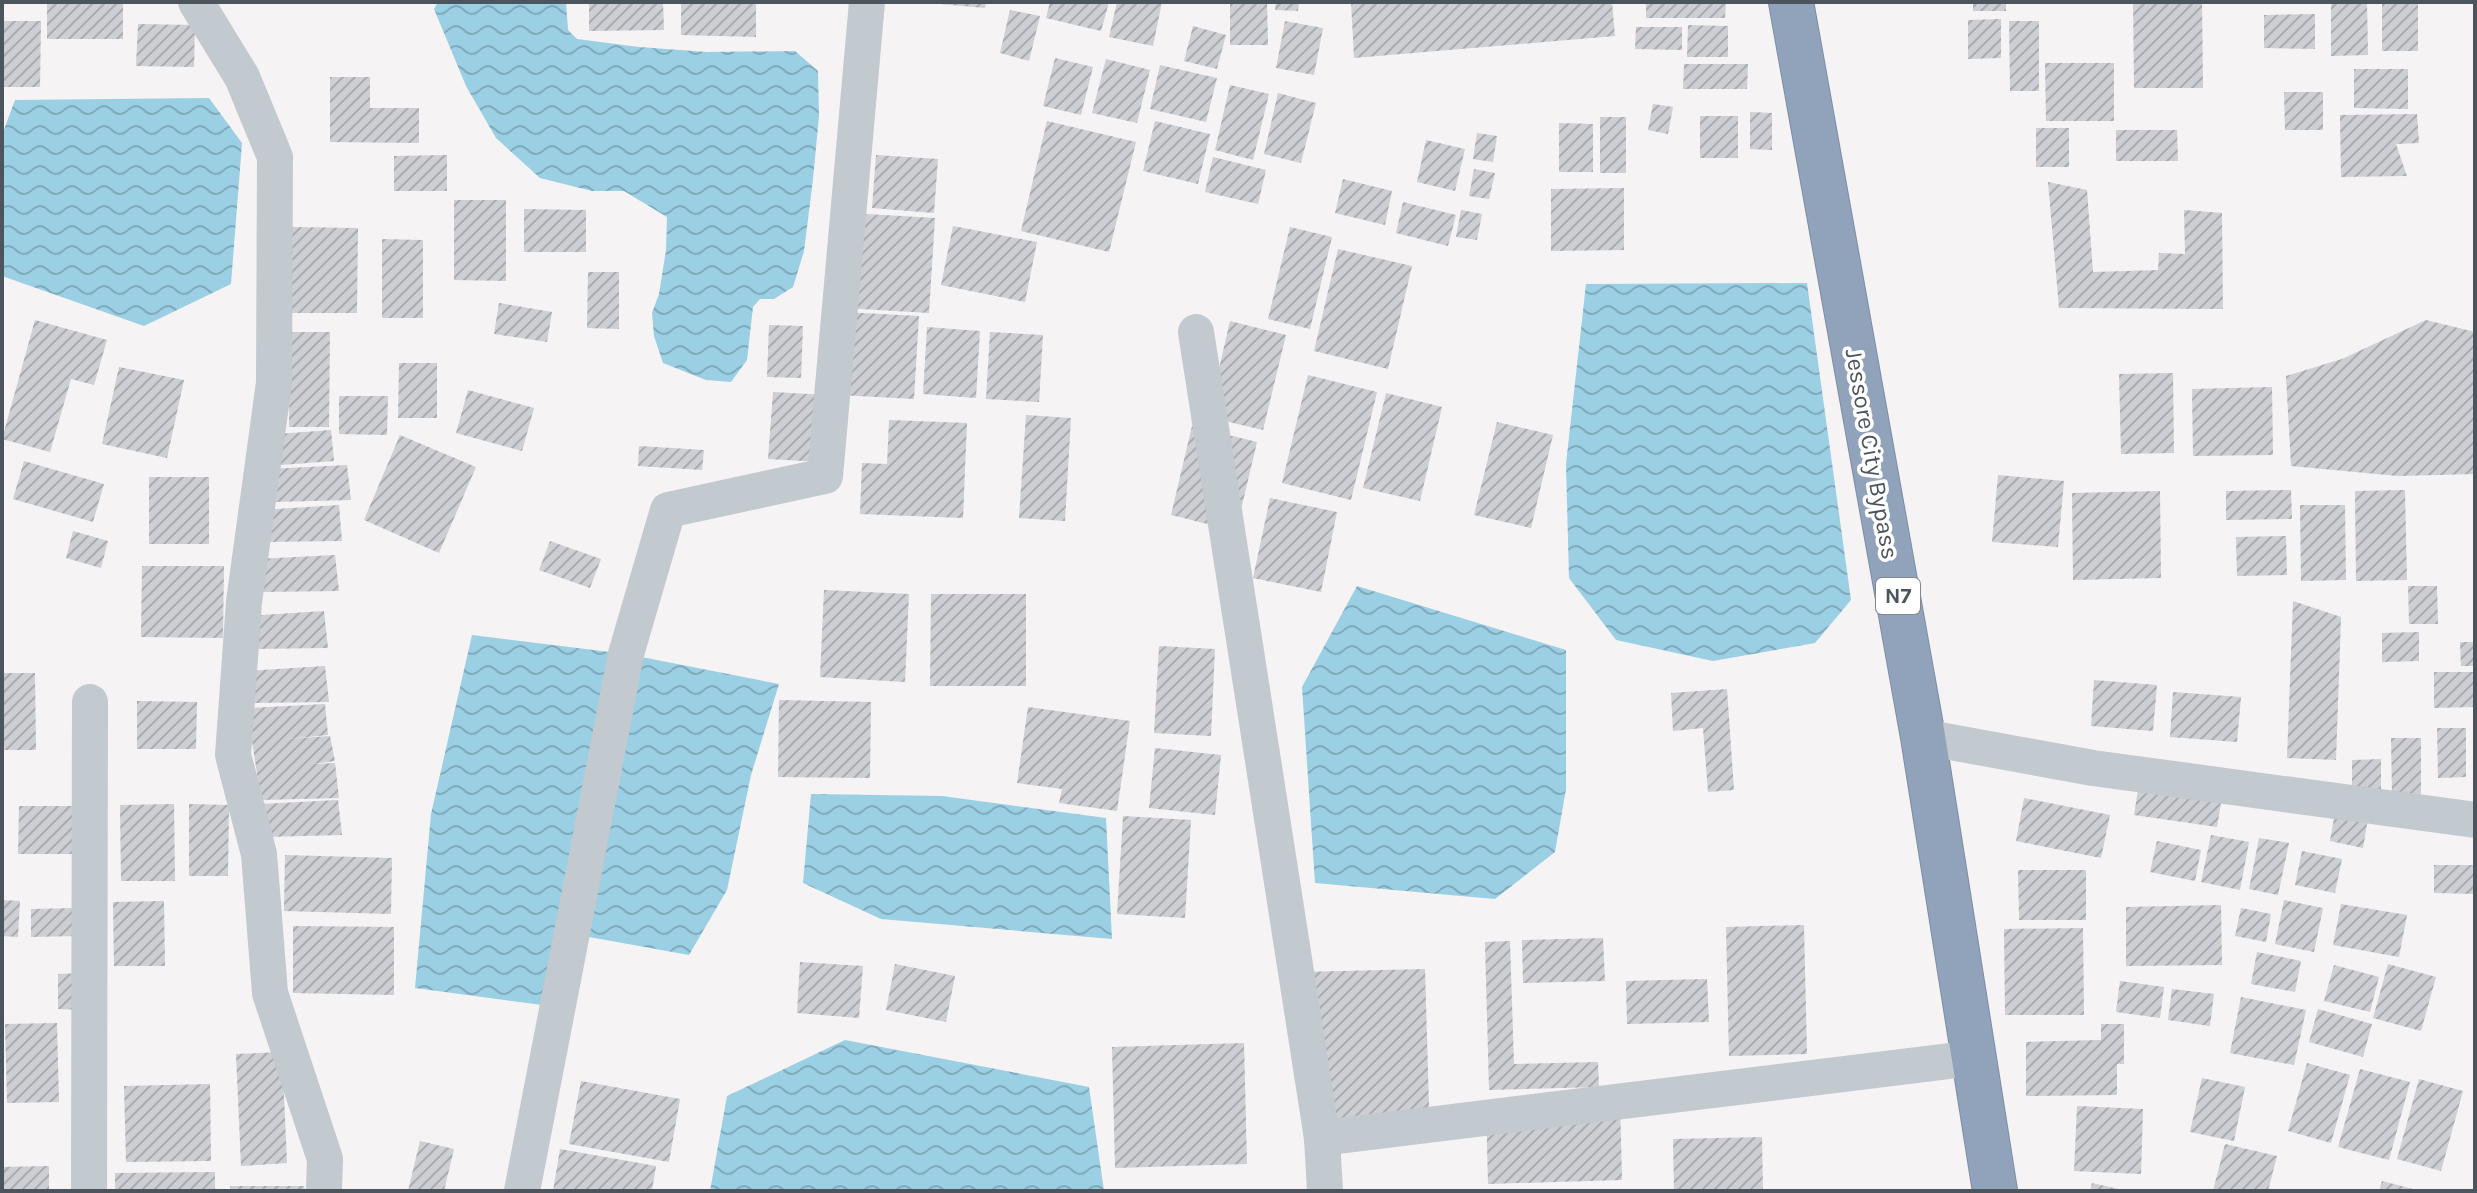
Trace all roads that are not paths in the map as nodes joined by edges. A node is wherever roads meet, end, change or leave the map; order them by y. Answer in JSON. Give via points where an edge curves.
{"nodes":[{"id":1,"x":196,"y":2,"type":"edge"},
{"id":2,"x":867,"y":2,"type":"edge"},
{"id":3,"x":1791,"y":2,"type":"edge"},
{"id":4,"x":1196,"y":332,"type":"dead end"},
{"id":5,"x":90,"y":702,"type":"dead end"},
{"id":6,"x":1923,"y":737,"type":"junction"},
{"id":7,"x":2475,"y":820,"type":"edge"},
{"id":8,"x":1974,"y":1058,"type":"junction"},
{"id":9,"x":1322,"y":1138,"type":"junction"},
{"id":10,"x":89,"y":1191,"type":"edge"},
{"id":11,"x":324,"y":1191,"type":"edge"},
{"id":12,"x":522,"y":1191,"type":"edge"},
{"id":13,"x":1325,"y":1191,"type":"edge"},
{"id":14,"x":1995,"y":1191,"type":"edge"}],
"edges":[{"from":1,"to":11,"type":"street","via":[[242,77],[275,157],[274,383],[244,602],[233,755],[259,854],[270,993],[325,1159]]},
{"from":2,"to":12,"type":"street","via":[[825,476],[668,510],[626,654]]},
{"from":3,"to":6,"type":"highway","name":"Jessore City Bypass","number":"N7"},
{"from":4,"to":9,"type":"street"},
{"from":5,"to":10,"type":"street"},
{"from":6,"to":7,"type":"street","via":[[2093,768]]},
{"from":6,"to":8,"type":"highway","name":"Jessore City Bypass","number":"N7"},
{"from":8,"to":9,"type":"street"},
{"from":8,"to":14,"type":"highway","name":"Jessore City Bypass","number":"N7"},
{"from":9,"to":13,"type":"street"}]}
